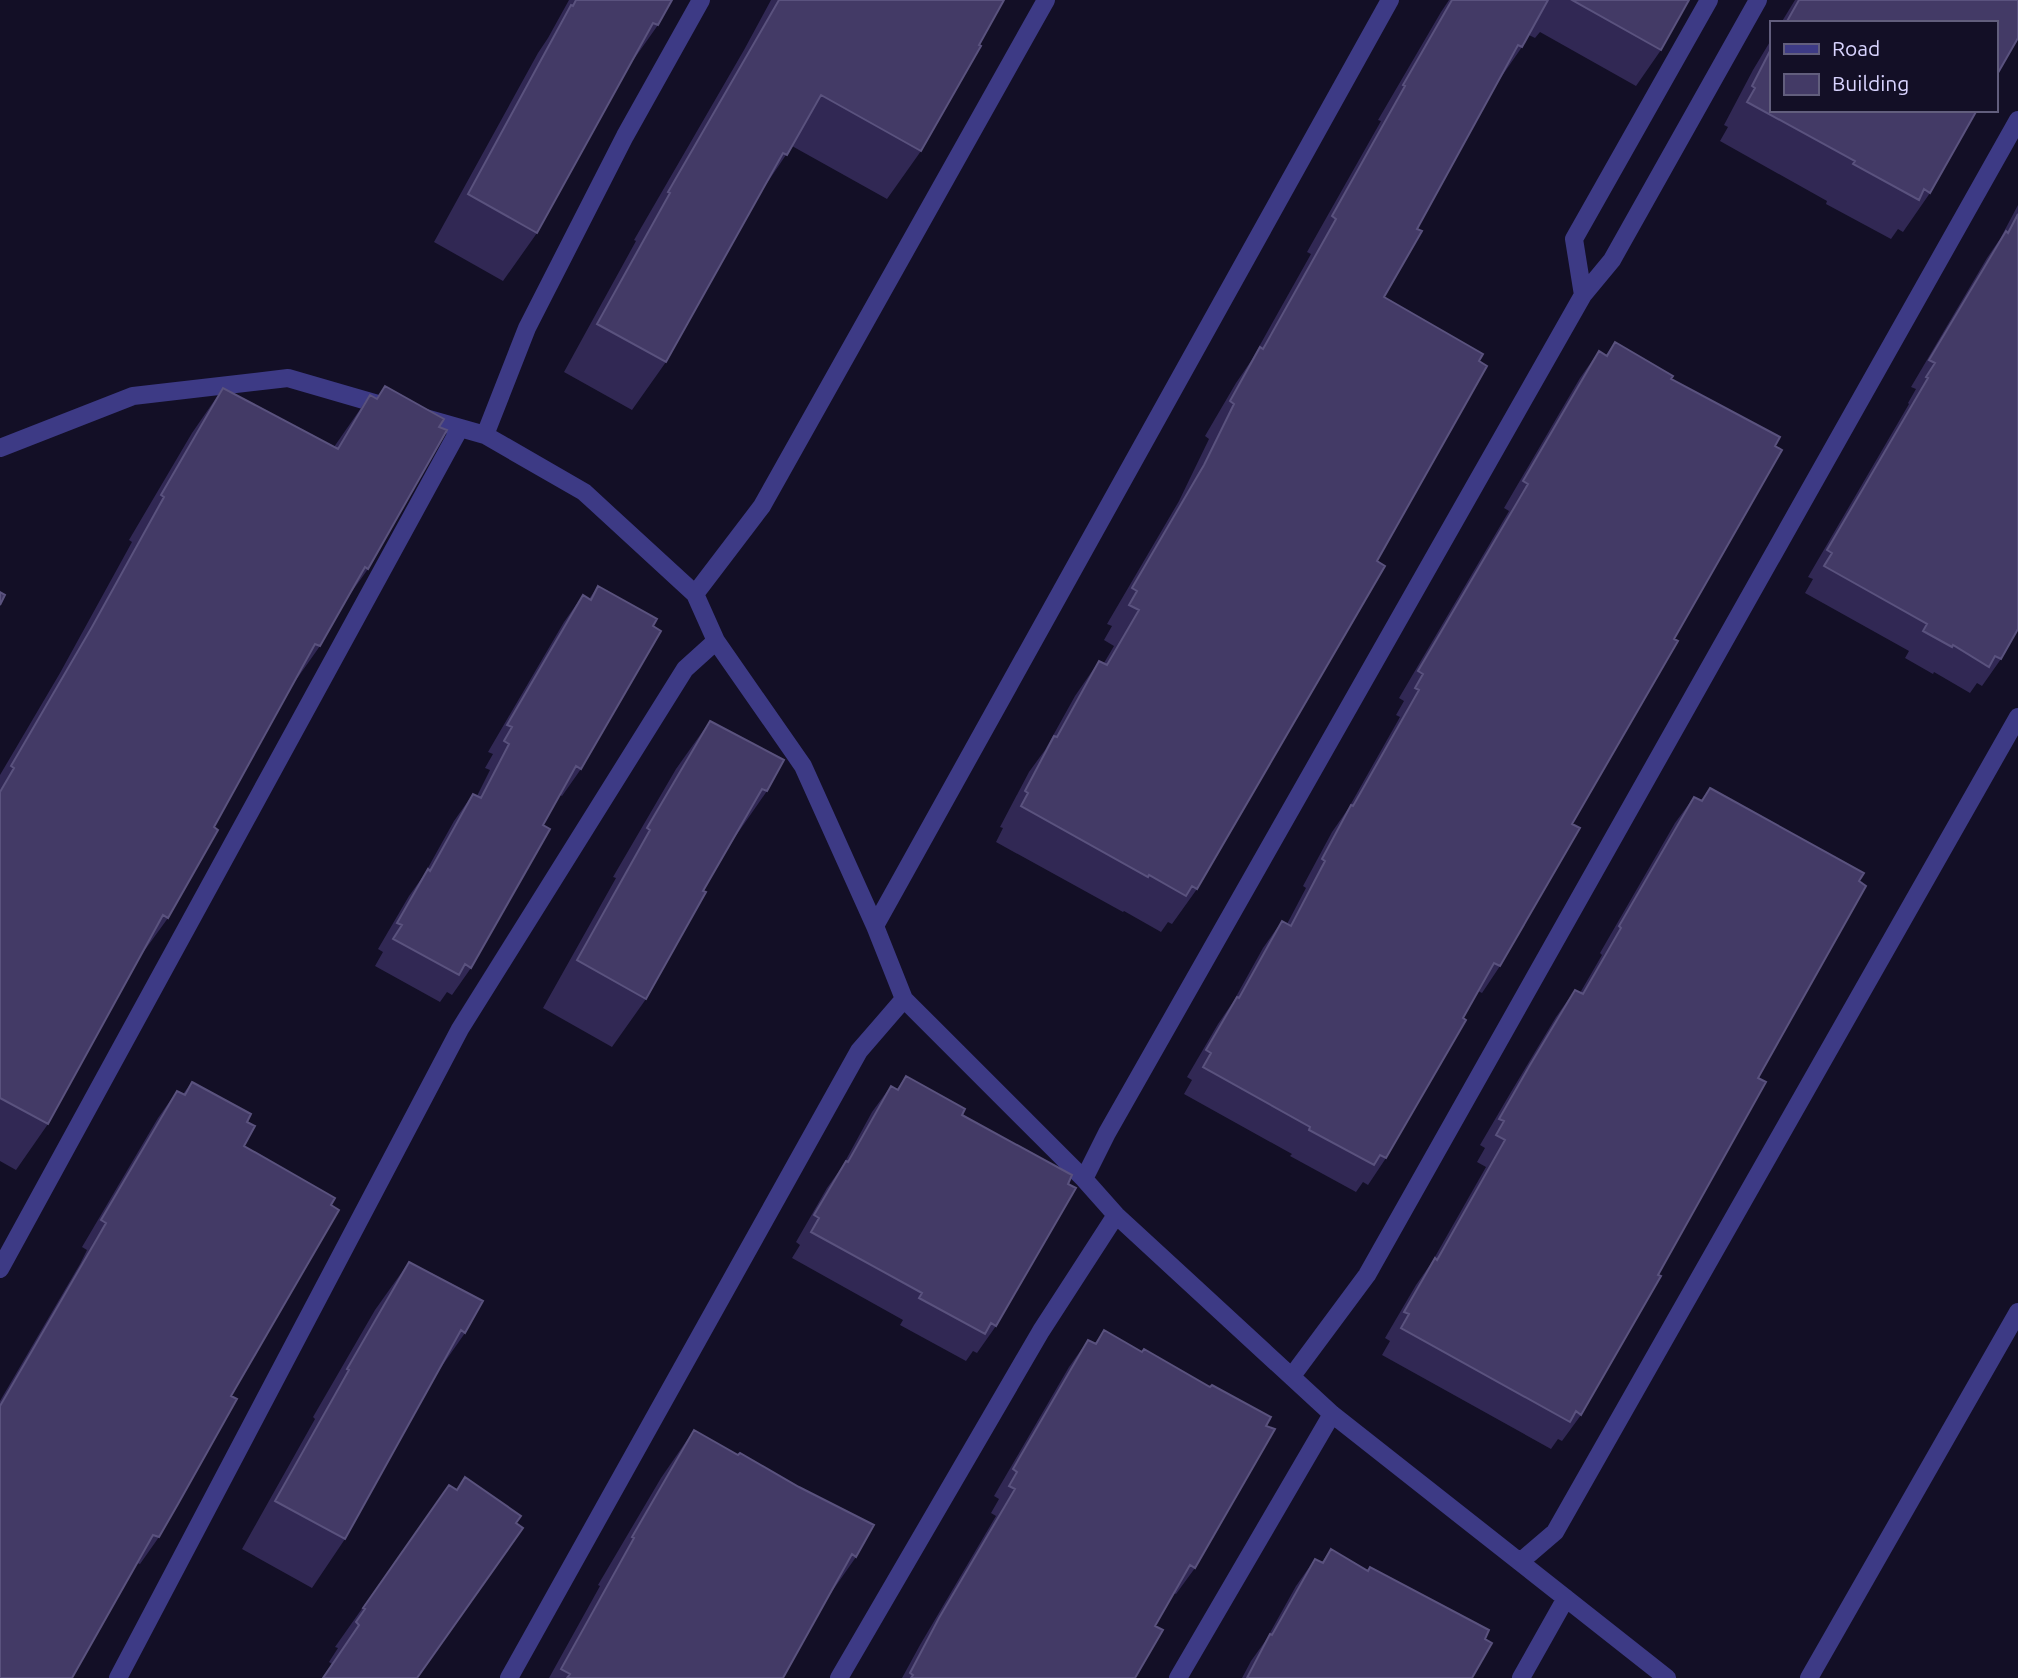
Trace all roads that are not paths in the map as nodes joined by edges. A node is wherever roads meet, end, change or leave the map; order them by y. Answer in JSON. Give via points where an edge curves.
{"nodes":[{"id":1,"x":701,"y":0,"type":"edge"},
{"id":2,"x":1046,"y":0,"type":"edge"},
{"id":3,"x":1390,"y":0,"type":"edge"},
{"id":4,"x":1709,"y":0,"type":"edge"},
{"id":5,"x":1758,"y":0,"type":"edge"},
{"id":6,"x":2018,"y":120,"type":"edge"},
{"id":7,"x":1583,"y":295,"type":"junction"},
{"id":8,"x":460,"y":428,"type":"junction"},
{"id":9,"x":485,"y":435,"type":"junction"},
{"id":10,"x":0,"y":448,"type":"edge"},
{"id":11,"x":695,"y":594,"type":"junction"},
{"id":12,"x":716,"y":641,"type":"junction"},
{"id":13,"x":2018,"y":717,"type":"edge"},
{"id":14,"x":875,"y":926,"type":"junction"},
{"id":15,"x":904,"y":999,"type":"junction"},
{"id":16,"x":1084,"y":1179,"type":"junction"},
{"id":17,"x":1116,"y":1215,"type":"junction"},
{"id":18,"x":0,"y":1269,"type":"edge"},
{"id":19,"x":2018,"y":1312,"type":"edge"},
{"id":20,"x":1292,"y":1376,"type":"junction"},
{"id":21,"x":1332,"y":1414,"type":"junction"},
{"id":22,"x":1520,"y":1562,"type":"junction"},
{"id":23,"x":1566,"y":1598,"type":"junction"},
{"id":24,"x":118,"y":1678,"type":"edge"},
{"id":25,"x":509,"y":1678,"type":"edge"},
{"id":26,"x":839,"y":1678,"type":"edge"},
{"id":27,"x":1178,"y":1678,"type":"edge"},
{"id":28,"x":1521,"y":1678,"type":"edge"},
{"id":29,"x":1667,"y":1678,"type":"edge"},
{"id":30,"x":1809,"y":1678,"type":"edge"}],
"edges":[{"from":1,"to":9,"type":"street","via":[[527,328]]},
{"from":2,"to":11,"type":"street","via":[[762,506]]},
{"from":3,"to":14,"type":"street"},
{"from":4,"to":7,"type":"street","via":[[1574,239]]},
{"from":5,"to":7,"type":"street","via":[[1612,260]]},
{"from":6,"to":20,"type":"street","via":[[1367,1275]]},
{"from":7,"to":16,"type":"street"},
{"from":8,"to":9,"type":"street"},
{"from":8,"to":10,"type":"street","via":[[288,378],[133,397]]},
{"from":8,"to":18,"type":"street"},
{"from":9,"to":11,"type":"street","via":[[584,492]]},
{"from":11,"to":12,"type":"street"},
{"from":12,"to":14,"type":"street","via":[[803,766]]},
{"from":12,"to":24,"type":"street","via":[[685,668],[460,1029]]},
{"from":13,"to":22,"type":"street","via":[[1555,1532]]},
{"from":14,"to":15,"type":"street"},
{"from":15,"to":16,"type":"street"},
{"from":15,"to":25,"type":"street","via":[[859,1051]]},
{"from":16,"to":17,"type":"street"},
{"from":17,"to":20,"type":"street"},
{"from":17,"to":26,"type":"street","via":[[1041,1331]]},
{"from":19,"to":30,"type":"street"},
{"from":20,"to":21,"type":"street"},
{"from":21,"to":22,"type":"street"},
{"from":21,"to":27,"type":"street"},
{"from":22,"to":23,"type":"street"},
{"from":23,"to":28,"type":"street"},
{"from":23,"to":29,"type":"street"}]}
